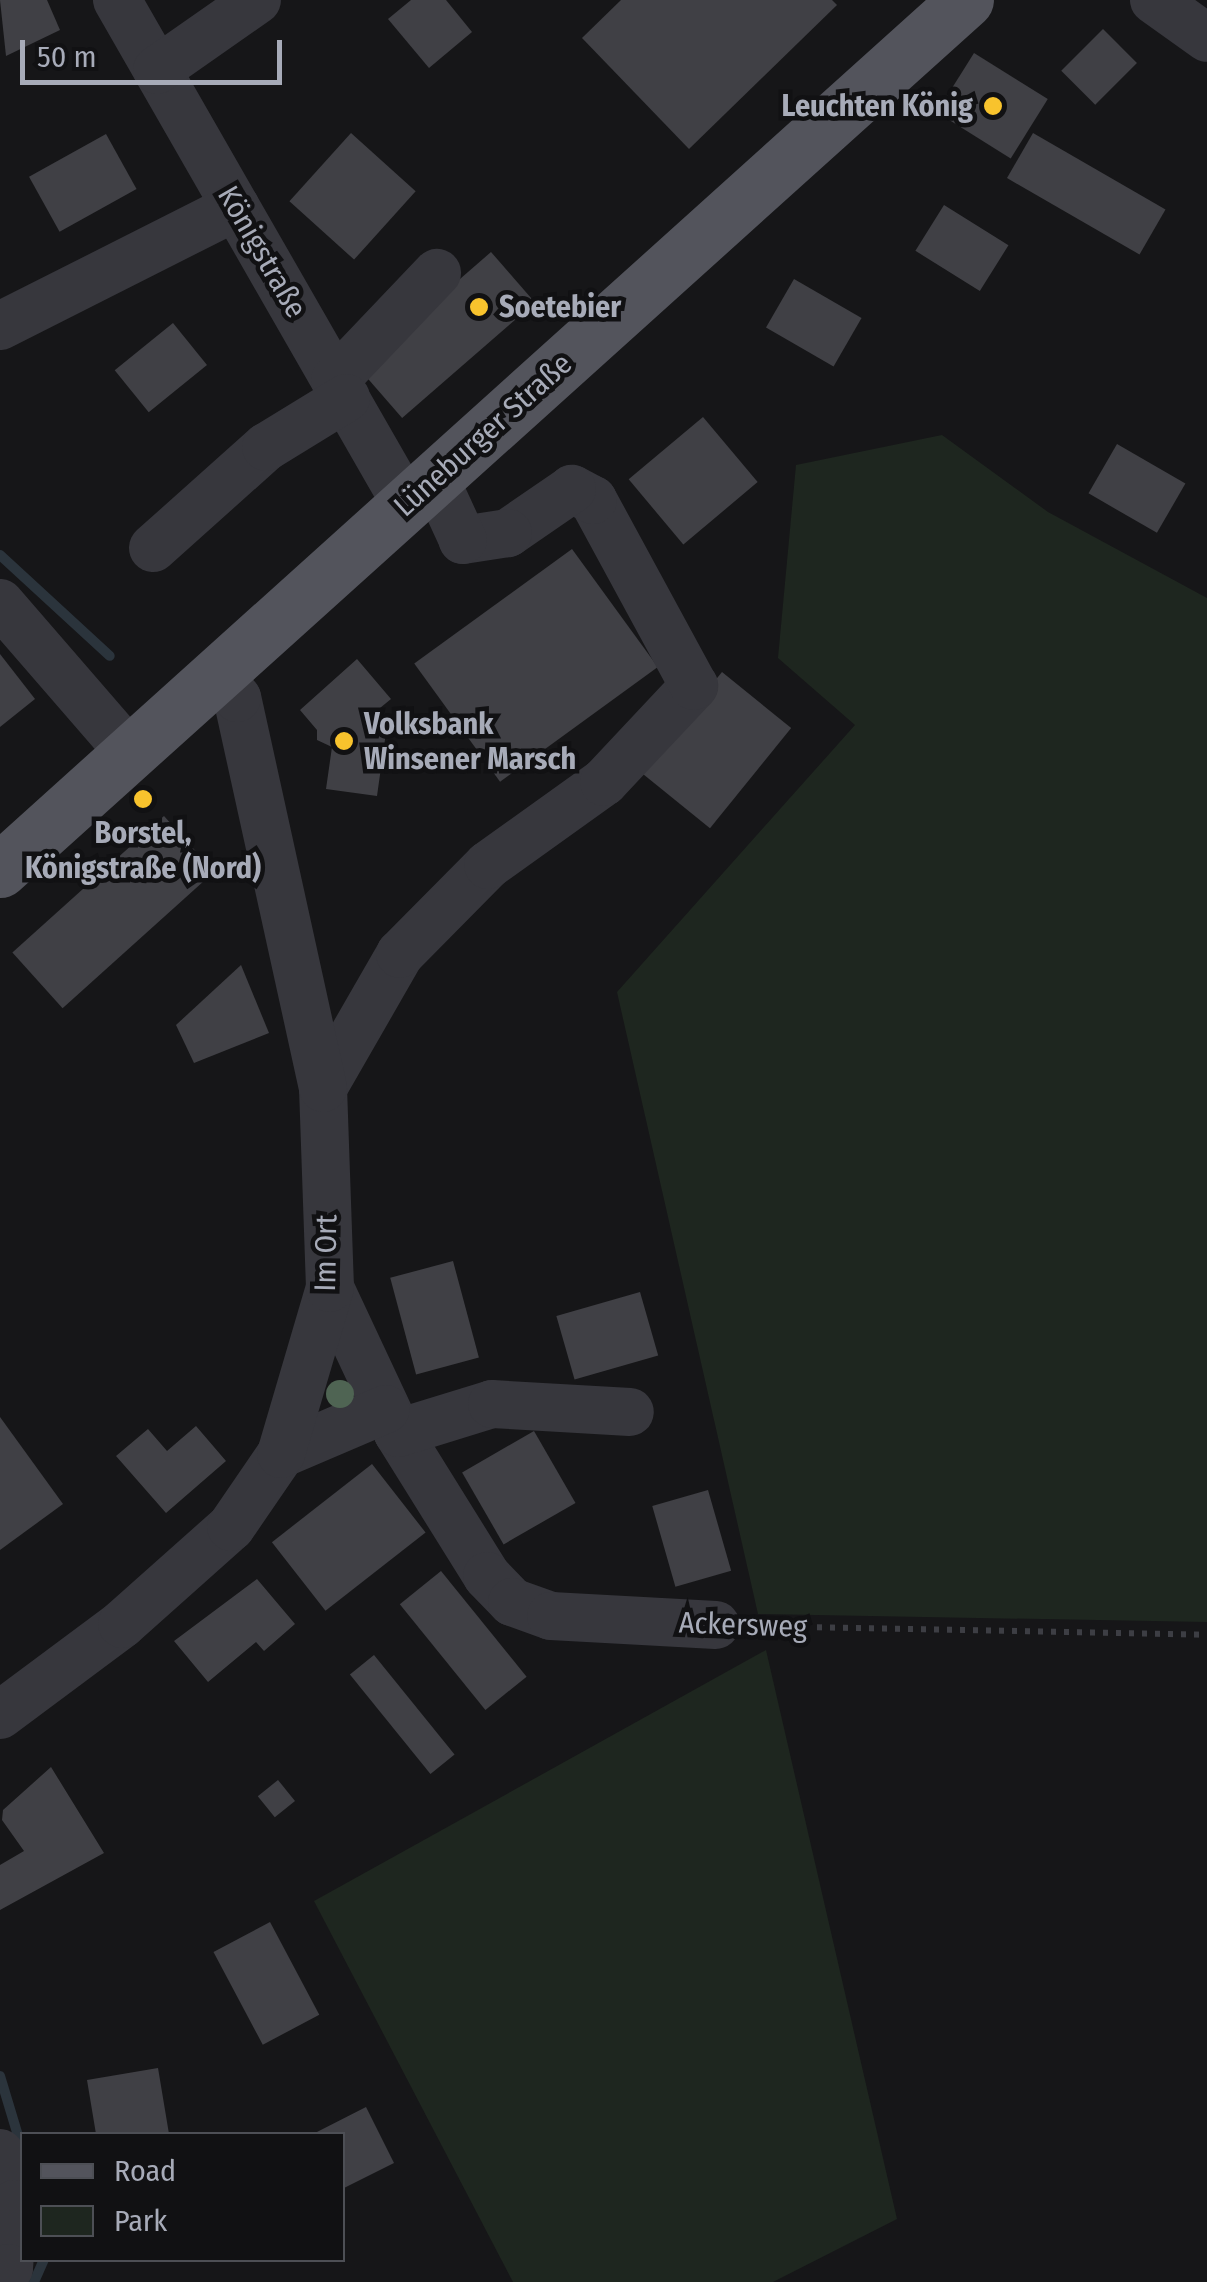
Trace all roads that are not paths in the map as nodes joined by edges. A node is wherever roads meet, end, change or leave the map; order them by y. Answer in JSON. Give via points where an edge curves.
{"nodes":[{"id":1,"x":118,"y":0,"type":"edge"},
{"id":2,"x":257,"y":0,"type":"edge"},
{"id":3,"x":966,"y":0,"type":"edge"},
{"id":4,"x":1154,"y":0,"type":"edge"},
{"id":5,"x":1207,"y":38,"type":"edge"},
{"id":6,"x":157,"y":70,"type":"junction"},
{"id":7,"x":236,"y":207,"type":"junction"},
{"id":8,"x":437,"y":272,"type":"dead end"},
{"id":9,"x":0,"y":326,"type":"edge"},
{"id":10,"x":341,"y":389,"type":"junction"},
{"id":11,"x":420,"y":492,"type":"junction"},
{"id":12,"x":153,"y":548,"type":"dead end"},
{"id":13,"x":0,"y":603,"type":"edge"},
{"id":14,"x":218,"y":674,"type":"junction"},
{"id":15,"x":130,"y":753,"type":"junction"},
{"id":16,"x":0,"y":870,"type":"edge"},
{"id":17,"x":323,"y":1088,"type":"junction"},
{"id":18,"x":330,"y":1288,"type":"junction"},
{"id":19,"x":630,"y":1412,"type":"dead end"},
{"id":20,"x":392,"y":1421,"type":"junction"},
{"id":21,"x":282,"y":1454,"type":"junction"},
{"id":22,"x":716,"y":1625,"type":"road end"},
{"id":23,"x":0,"y":1715,"type":"edge"},
{"id":24,"x":0,"y":2153,"type":"edge"},
{"id":25,"x":14,"y":2277,"type":"edge"}],
"edges":[{"from":1,"to":6,"type":"street","name":"Königstraße"},
{"from":2,"to":6,"type":"street"},
{"from":3,"to":11,"type":"main road","name":"Lüneburger Straße"},
{"from":4,"to":5,"type":"street"},
{"from":6,"to":7,"type":"street","name":"Königstraße"},
{"from":7,"to":9,"type":"street"},
{"from":7,"to":10,"type":"street","name":"Königstraße"},
{"from":8,"to":10,"type":"street"},
{"from":10,"to":11,"type":"street","name":"Königstraße"},
{"from":10,"to":12,"type":"street"},
{"from":11,"to":14,"type":"main road","name":"Lüneburger Straße"},
{"from":11,"to":17,"type":"street","name":"Königstraße","via":[[463,540],[508,534],[572,489],[593,500],[694,686],[604,782],[488,865],[400,954]]},
{"from":13,"to":15,"type":"street"},
{"from":14,"to":15,"type":"main road","name":"Lüneburger Straße"},
{"from":14,"to":17,"type":"street","name":"Im Ort","via":[[237,698]]},
{"from":15,"to":16,"type":"main road","name":"Lüneburger Straße"},
{"from":17,"to":18,"type":"street","name":"Im Ort"},
{"from":18,"to":20,"type":"street","name":"Ackersweg"},
{"from":18,"to":21,"type":"street","name":"Im Ort"},
{"from":19,"to":20,"type":"street","via":[[492,1404]]},
{"from":20,"to":21,"type":"street"},
{"from":20,"to":22,"type":"street","name":"Ackersweg","via":[[487,1576],[512,1602],[551,1616]]},
{"from":21,"to":23,"type":"street","name":"Im Ort","via":[[231,1527],[122,1624]]},
{"from":24,"to":25,"type":"street","via":[[14,2204]]}]}
